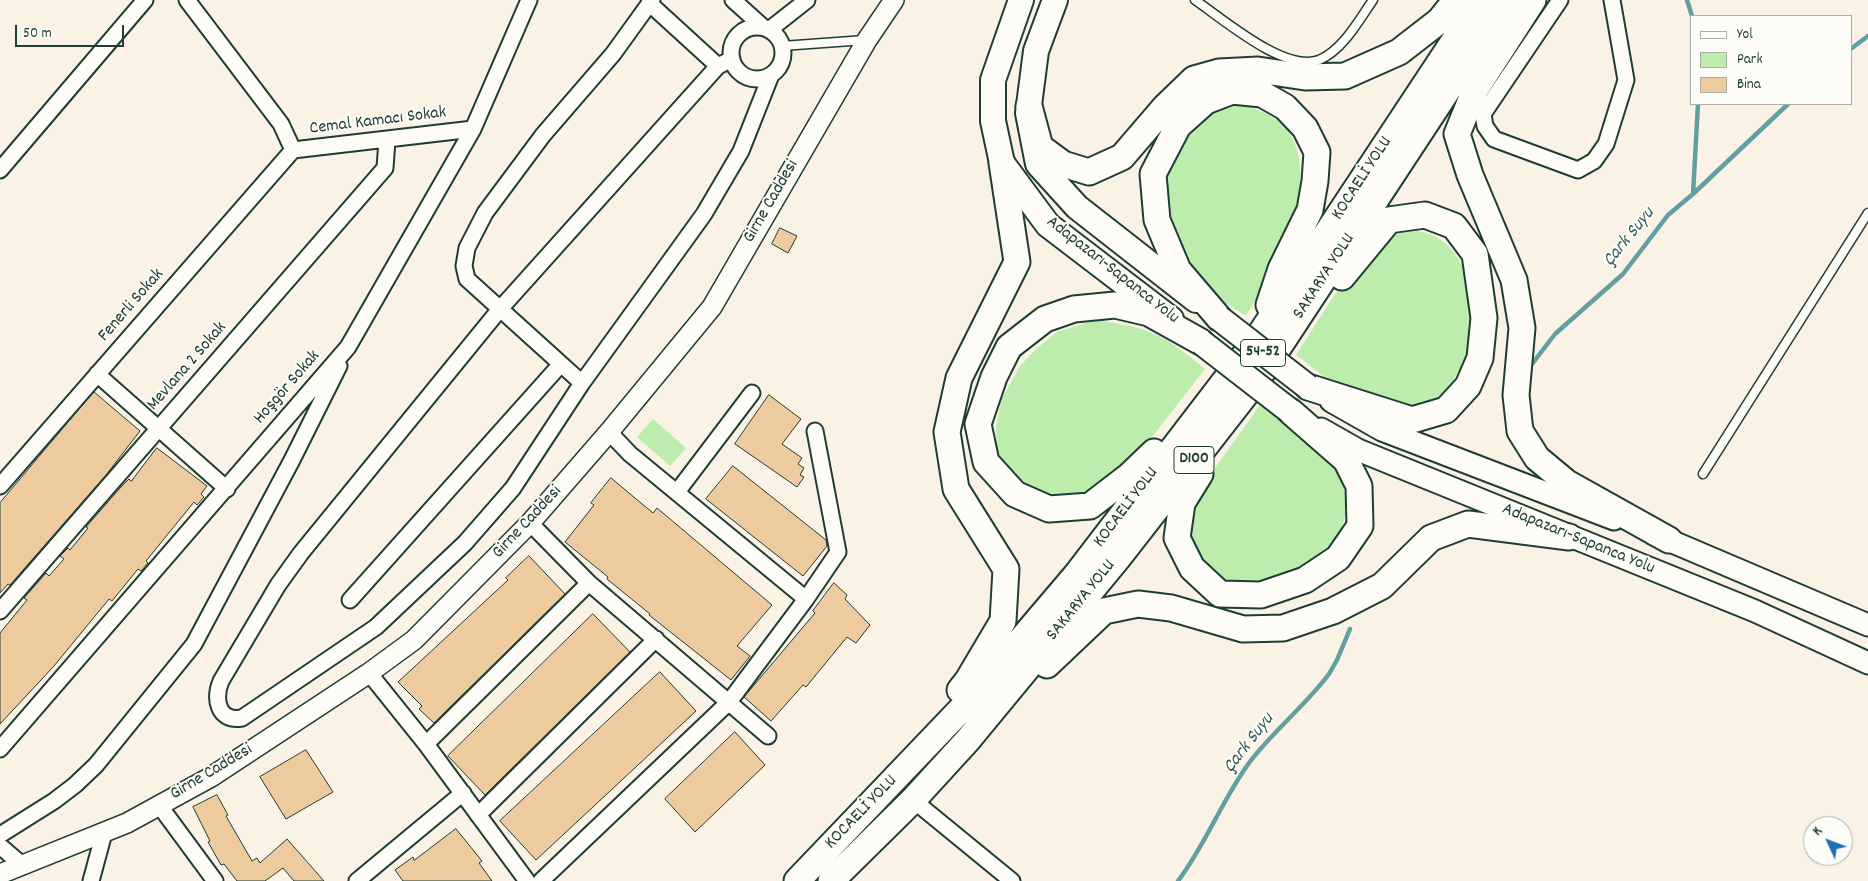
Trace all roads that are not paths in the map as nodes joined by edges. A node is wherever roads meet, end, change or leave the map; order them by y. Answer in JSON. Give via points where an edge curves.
{"nodes":[{"id":1,"x":144,"y":0,"type":"edge"},
{"id":2,"x":187,"y":0,"type":"edge"},
{"id":3,"x":529,"y":0,"type":"edge"},
{"id":4,"x":733,"y":0,"type":"edge"},
{"id":5,"x":807,"y":0,"type":"edge"},
{"id":6,"x":894,"y":0,"type":"edge"},
{"id":7,"x":1021,"y":0,"type":"edge"},
{"id":8,"x":1055,"y":0,"type":"edge"},
{"id":9,"x":1195,"y":0,"type":"edge"},
{"id":10,"x":1373,"y":0,"type":"edge"},
{"id":11,"x":1456,"y":0,"type":"edge"},
{"id":12,"x":1480,"y":0,"type":"edge"},
{"id":13,"x":1506,"y":0,"type":"edge"},
{"id":14,"x":1533,"y":0,"type":"edge"},
{"id":15,"x":1560,"y":0,"type":"edge"},
{"id":16,"x":1612,"y":0,"type":"edge"},
{"id":17,"x":650,"y":2,"type":"edge"},
{"id":18,"x":766,"y":28,"type":"junction"},
{"id":19,"x":867,"y":40,"type":"junction"},
{"id":20,"x":782,"y":46,"type":"junction"},
{"id":21,"x":725,"y":62,"type":"junction"},
{"id":22,"x":772,"y":75,"type":"junction"},
{"id":23,"x":1029,"y":106,"type":"junction"},
{"id":24,"x":473,"y":129,"type":"junction"},
{"id":25,"x":387,"y":140,"type":"junction"},
{"id":26,"x":293,"y":150,"type":"junction"},
{"id":27,"x":1002,"y":163,"type":"junction"},
{"id":28,"x":0,"y":170,"type":"edge"},
{"id":29,"x":1868,"y":213,"type":"edge"},
{"id":30,"x":500,"y":309,"type":"junction"},
{"id":31,"x":1219,"y":318,"type":"junction"},
{"id":32,"x":1257,"y":339,"type":"junction"},
{"id":33,"x":1201,"y":342,"type":"junction"},
{"id":34,"x":348,"y":347,"type":"junction"},
{"id":35,"x":561,"y":364,"type":"junction"},
{"id":36,"x":1262,"y":373,"type":"junction"},
{"id":37,"x":97,"y":374,"type":"junction"},
{"id":38,"x":582,"y":383,"type":"junction"},
{"id":39,"x":1223,"y":383,"type":"junction"},
{"id":40,"x":1308,"y":387,"type":"junction"},
{"id":41,"x":752,"y":393,"type":"dead end"},
{"id":42,"x":1290,"y":411,"type":"junction"},
{"id":43,"x":159,"y":429,"type":"junction"},
{"id":44,"x":815,"y":431,"type":"dead end"},
{"id":45,"x":609,"y":432,"type":"junction"},
{"id":46,"x":1703,"y":474,"type":"dead end"},
{"id":47,"x":0,"y":486,"type":"edge"},
{"id":48,"x":227,"y":488,"type":"junction"},
{"id":49,"x":677,"y":492,"type":"junction"},
{"id":50,"x":530,"y":522,"type":"junction"},
{"id":51,"x":1569,"y":537,"type":"junction"},
{"id":52,"x":1669,"y":540,"type":"junction"},
{"id":53,"x":588,"y":583,"type":"junction"},
{"id":54,"x":806,"y":599,"type":"junction"},
{"id":55,"x":350,"y":600,"type":"dead end"},
{"id":56,"x":0,"y":611,"type":"edge"},
{"id":57,"x":1868,"y":625,"type":"edge"},
{"id":58,"x":656,"y":639,"type":"junction"},
{"id":59,"x":1868,"y":663,"type":"edge"},
{"id":60,"x":368,"y":673,"type":"junction"},
{"id":61,"x":728,"y":702,"type":"junction"},
{"id":62,"x":768,"y":736,"type":"dead end"},
{"id":63,"x":967,"y":741,"type":"junction"},
{"id":64,"x":426,"y":744,"type":"junction"},
{"id":65,"x":0,"y":749,"type":"edge"},
{"id":66,"x":462,"y":793,"type":"junction"},
{"id":67,"x":913,"y":800,"type":"junction"},
{"id":68,"x":159,"y":805,"type":"junction"},
{"id":69,"x":478,"y":814,"type":"junction"},
{"id":70,"x":104,"y":833,"type":"junction"},
{"id":71,"x":0,"y":835,"type":"edge"},
{"id":72,"x":0,"y":846,"type":"edge"},
{"id":73,"x":21,"y":864,"type":"junction"},
{"id":74,"x":0,"y":874,"type":"edge"},
{"id":75,"x":803,"y":874,"type":"edge"},
{"id":76,"x":91,"y":881,"type":"edge"},
{"id":77,"x":215,"y":881,"type":"edge"},
{"id":78,"x":357,"y":881,"type":"edge"},
{"id":79,"x":527,"y":881,"type":"edge"},
{"id":80,"x":541,"y":881,"type":"edge"},
{"id":81,"x":831,"y":881,"type":"edge"},
{"id":82,"x":1012,"y":881,"type":"edge"}],
"edges":[{"from":1,"to":28,"type":"street"},
{"from":2,"to":26,"type":"street","name":"Cemal Kamacı Sokak","via":[[281,124]]},
{"from":3,"to":24,"type":"street","name":"Hoşgör Sokak"},
{"from":4,"to":18,"type":"street"},
{"from":5,"to":18,"type":"street"},
{"from":6,"to":19,"type":"street","name":"Girne Caddesi"},
{"from":7,"to":27,"type":"main road","name":"Adapazarı-Sapanca Yolu","via":[[993,80],[993,122]]},
{"from":8,"to":23,"type":"main road","name":"Adapazarı-Sapanca Yolu","via":[[1036,51]]},
{"from":9,"to":10,"type":"lane","via":[[1287,59],[1308,62],[1321,59],[1345,39]]},
{"from":11,"to":23,"type":"highway","via":[[1439,20],[1399,52],[1345,76],[1304,77],[1258,70],[1219,72],[1194,79],[1122,157],[1089,172],[1063,164],[1040,147]]},
{"from":12,"to":32,"type":"highway","name":"KOCAELİ YOLU","number":"D100"},
{"from":13,"to":36,"type":"highway","name":"SAKARYA YOLU","number":"D100"},
{"from":14,"to":52,"type":"highway","via":[[1475,90],[1457,134],[1470,175],[1514,280],[1522,328],[1516,395],[1520,431],[1537,458],[1567,483]]},
{"from":15,"to":16,"type":"street","via":[[1483,114],[1485,126],[1494,139],[1578,170],[1594,161],[1606,144],[1626,80]]},
{"from":17,"to":21,"type":"street"},
{"from":17,"to":30,"type":"street","via":[[613,54],[515,169],[485,213],[468,248],[464,266],[467,279]]},
{"from":18,"to":20,"type":"street","via":[[780,39]]},
{"from":18,"to":21,"type":"street","via":[[749,28],[736,37]]},
{"from":19,"to":20,"type":"lane"},
{"from":19,"to":45,"type":"street","name":"Girne Caddesi","via":[[712,307]]},
{"from":20,"to":22,"type":"street","via":[[782,62]]},
{"from":21,"to":22,"type":"street","via":[[747,77],[755,79]]},
{"from":21,"to":30,"type":"street"},
{"from":22,"to":38,"type":"street","via":[[741,151],[704,214]]},
{"from":23,"to":31,"type":"main road","name":"Adapazarı-Sapanca Yolu","via":[[1038,164],[1076,207]]},
{"from":24,"to":25,"type":"street","name":"Cemal Kamacı Sokak"},
{"from":24,"to":34,"type":"street","name":"Hoşgör Sokak"},
{"from":25,"to":26,"type":"street","name":"Cemal Kamacı Sokak"},
{"from":25,"to":43,"type":"street","name":"Mevlana 2 Sokak","via":[[385,168]]},
{"from":26,"to":37,"type":"street","name":"Fenerli Sokak"},
{"from":27,"to":33,"type":"main road","name":"Adapazarı-Sapanca Yolu","via":[[1048,225]]},
{"from":27,"to":75,"type":"highway","via":[[1017,262],[959,378],[948,432],[956,489],[1006,569],[1003,621],[968,680]]},
{"from":29,"to":46,"type":"lane"},
{"from":30,"to":35,"type":"street"},
{"from":30,"to":38,"type":"street","via":[[278,585],[221,681],[217,703],[223,714],[242,718],[376,627],[465,543],[513,488]]},
{"from":31,"to":32,"type":"highway","via":[[1178,270],[1157,220],[1153,174],[1178,126],[1206,101],[1232,91],[1262,94],[1285,107],[1305,128],[1317,152],[1310,210],[1281,269]]},
{"from":31,"to":40,"type":"main road","number":"54-52","bridge":true},
{"from":32,"to":39,"type":"highway","name":"KOCAELİ YOLU","number":"D100"},
{"from":33,"to":39,"type":"highway","via":[[1149,313],[1115,305],[1074,309],[1045,319],[1009,347],[994,377],[978,424],[986,462],[1015,494],[1049,509],[1090,506],[1129,476]]},
{"from":33,"to":42,"type":"main road","number":"54-52","bridge":true},
{"from":34,"to":48,"type":"street","name":"Hoşgör Sokak"},
{"from":34,"to":71,"type":"street","via":[[194,644],[96,765],[54,801]]},
{"from":35,"to":38,"type":"street"},
{"from":35,"to":55,"type":"street"},
{"from":36,"to":40,"type":"highway","via":[[1388,220],[1425,215],[1454,226],[1475,254],[1484,318],[1480,358],[1468,386],[1446,410],[1412,420]]},
{"from":36,"to":42,"type":"highway","via":[[1182,503],[1177,538],[1192,568],[1220,594],[1261,595],[1305,580],[1338,558],[1360,526],[1359,486],[1346,460]]},
{"from":36,"to":63,"type":"highway","name":"SAKARYA YOLU","number":"D100","via":[[1118,558]]},
{"from":37,"to":43,"type":"street"},
{"from":37,"to":47,"type":"street","name":"Fenerli Sokak"},
{"from":39,"to":75,"type":"highway","name":"KOCAELİ YOLU","number":"D100","via":[[1076,575],[969,701]]},
{"from":40,"to":52,"type":"main road","name":"Adapazarı-Sapanca Yolu","number":"54-52","via":[[1382,430]]},
{"from":41,"to":49,"type":"street"},
{"from":42,"to":51,"type":"main road","name":"Adapazarı-Sapanca Yolu","number":"54-52","via":[[1358,450]]},
{"from":43,"to":48,"type":"street"},
{"from":43,"to":56,"type":"street","name":"Mevlana 2 Sokak"},
{"from":44,"to":54,"type":"street","via":[[838,552]]},
{"from":45,"to":49,"type":"street","via":[[630,454]]},
{"from":45,"to":50,"type":"street","name":"Girne Caddesi"},
{"from":48,"to":65,"type":"street","name":"Hoşgör Sokak"},
{"from":49,"to":54,"type":"street"},
{"from":50,"to":53,"type":"street"},
{"from":50,"to":60,"type":"street","name":"Girne Caddesi","via":[[414,640]]},
{"from":51,"to":59,"type":"main road","name":"Adapazarı-Sapanca Yolu","number":"54-52","via":[[1755,610]]},
{"from":51,"to":63,"type":"highway","via":[[1468,524],[1430,538],[1382,586],[1333,611],[1283,628],[1243,630],[1171,608],[1138,604],[1104,611]]},
{"from":52,"to":57,"type":"main road","name":"Adapazarı-Sapanca Yolu","number":"54-52"},
{"from":53,"to":58,"type":"street"},
{"from":53,"to":64,"type":"street"},
{"from":54,"to":61,"type":"street"},
{"from":58,"to":61,"type":"street"},
{"from":58,"to":69,"type":"street"},
{"from":60,"to":64,"type":"street"},
{"from":60,"to":68,"type":"street","name":"Girne Caddesi","via":[[210,777]]},
{"from":61,"to":62,"type":"street"},
{"from":61,"to":80,"type":"street"},
{"from":63,"to":67,"type":"highway","name":"SAKARYA YOLU","number":"D100"},
{"from":64,"to":66,"type":"street"},
{"from":66,"to":69,"type":"street"},
{"from":66,"to":78,"type":"street"},
{"from":67,"to":81,"type":"highway","name":"SAKARYA YOLU","number":"D100"},
{"from":67,"to":82,"type":"street"},
{"from":68,"to":70,"type":"street","name":"Girne Caddesi"},
{"from":68,"to":77,"type":"street"},
{"from":69,"to":79,"type":"street"},
{"from":70,"to":73,"type":"street","name":"Girne Caddesi"},
{"from":70,"to":76,"type":"street"},
{"from":72,"to":73,"type":"street"},
{"from":73,"to":74,"type":"street","name":"Girne Caddesi"}]}
